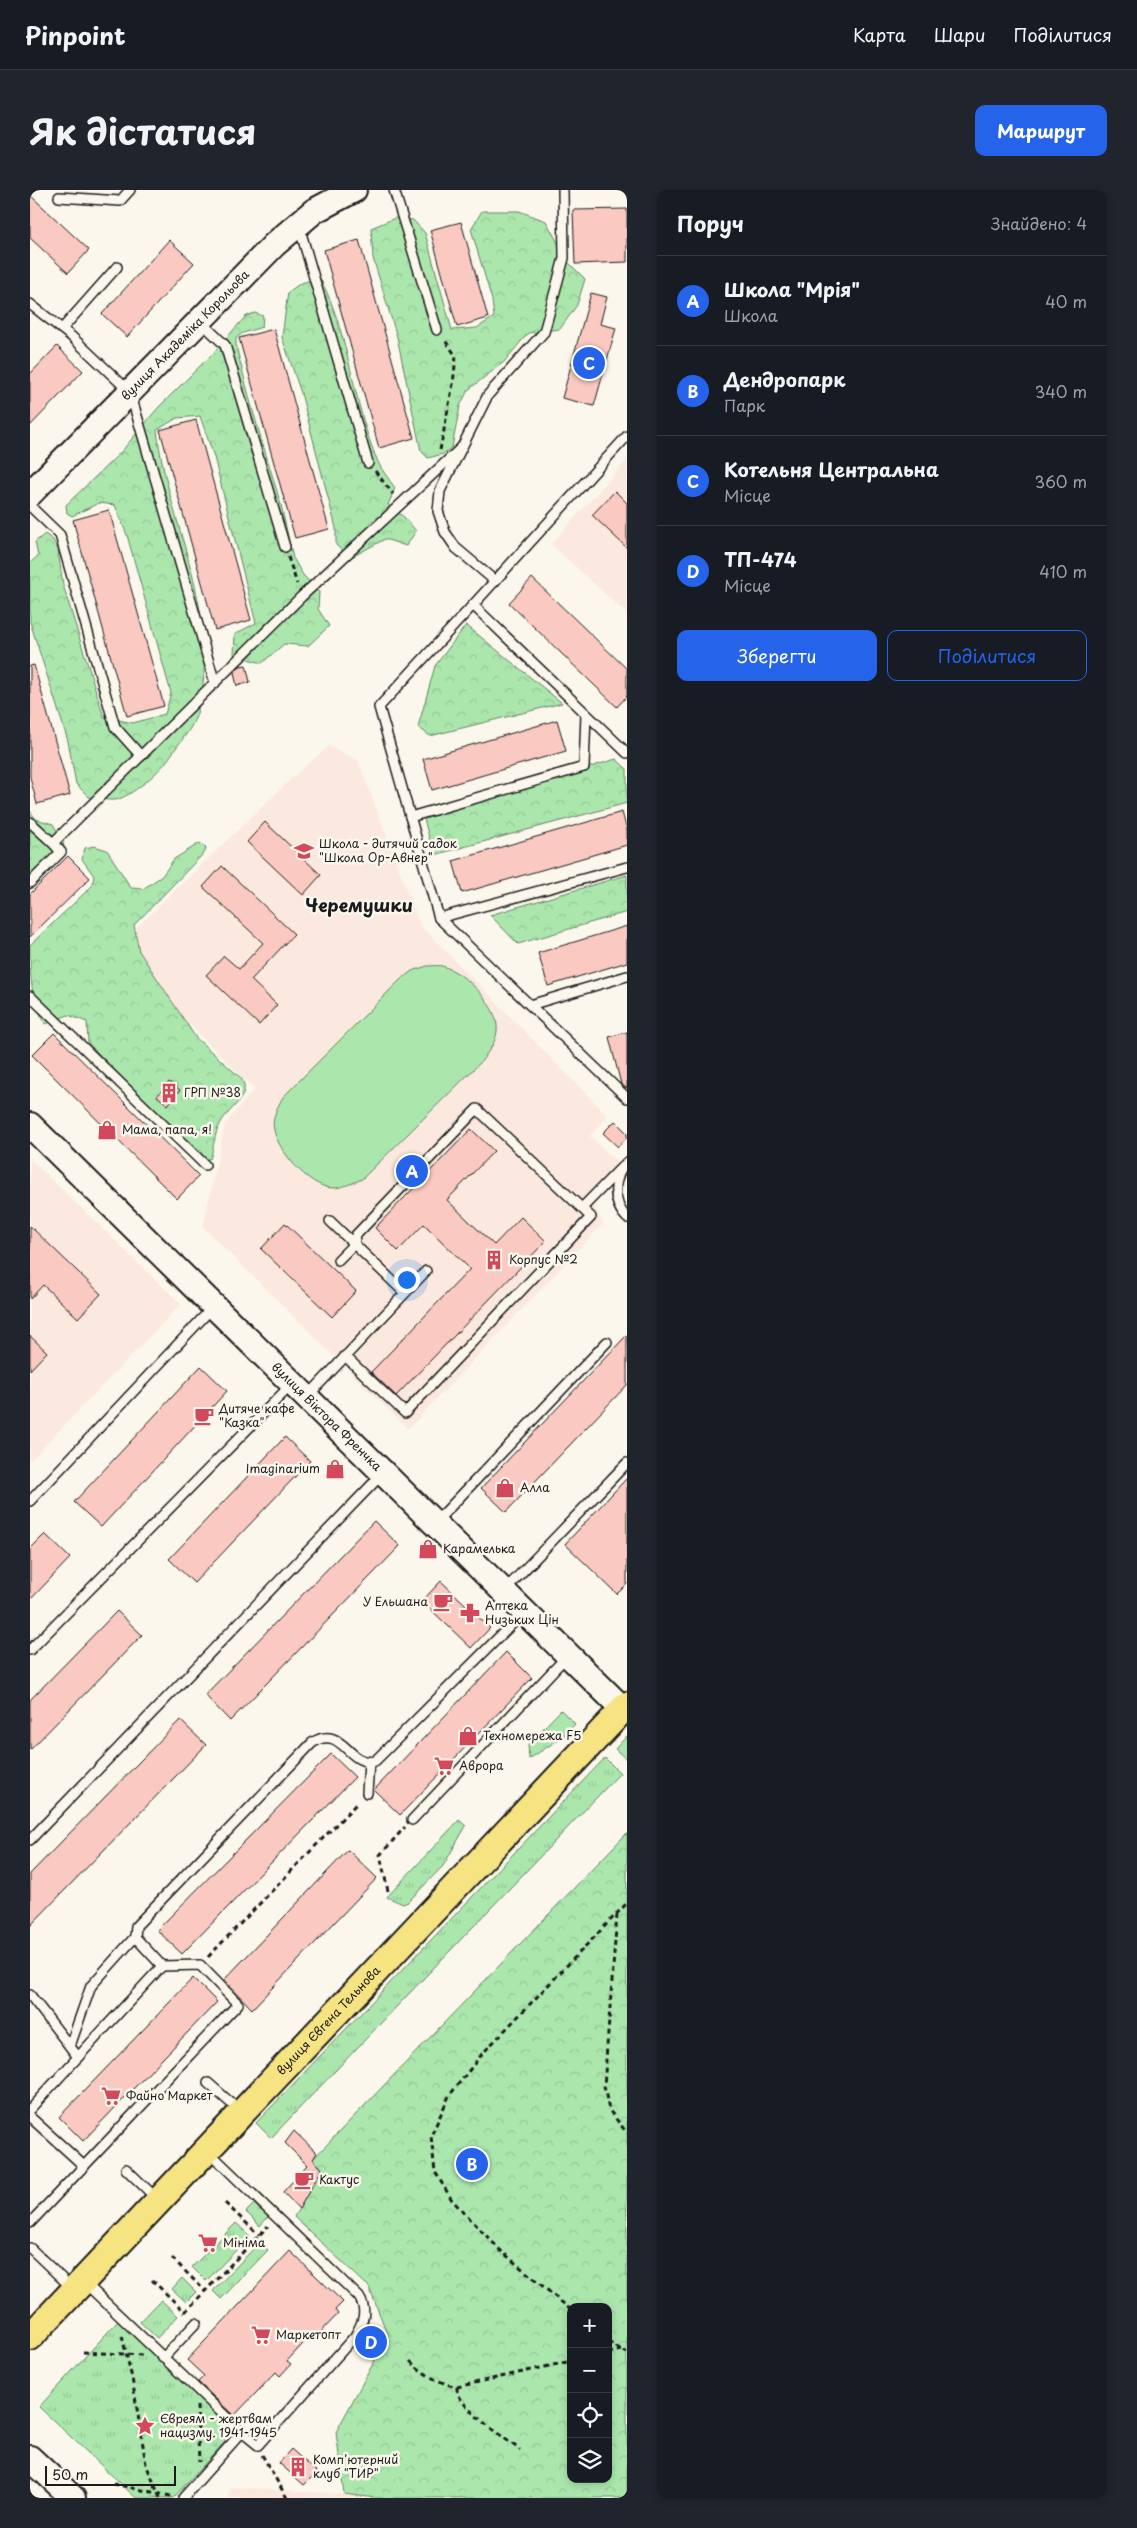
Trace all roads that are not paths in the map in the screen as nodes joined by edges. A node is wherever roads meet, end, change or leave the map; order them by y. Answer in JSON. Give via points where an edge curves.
{"nodes":[{"id":1,"x":130,"y":190,"type":"edge"},
{"id":2,"x":354,"y":190,"type":"edge"},
{"id":3,"x":394,"y":190,"type":"edge"},
{"id":4,"x":563,"y":190,"type":"edge"},
{"id":5,"x":59,"y":197,"type":"dead end"},
{"id":6,"x":299,"y":223,"type":"junction"},
{"id":7,"x":117,"y":267,"type":"dead end"},
{"id":8,"x":30,"y":304,"type":"edge"},
{"id":9,"x":200,"y":321,"type":"junction"},
{"id":10,"x":62,"y":329,"type":"junction"},
{"id":11,"x":438,"y":330,"type":"road end"},
{"id":12,"x":130,"y":392,"type":"junction"},
{"id":13,"x":627,"y":436,"type":"edge"},
{"id":14,"x":462,"y":447,"type":"junction"},
{"id":15,"x":368,"y":463,"type":"road end"},
{"id":16,"x":30,"y":494,"type":"edge"},
{"id":17,"x":30,"y":506,"type":"edge"},
{"id":18,"x":285,"y":547,"type":"road end"},
{"id":19,"x":494,"y":581,"type":"junction"},
{"id":20,"x":473,"y":604,"type":"junction"},
{"id":21,"x":215,"y":683,"type":"junction"},
{"id":22,"x":586,"y":714,"type":"junction"},
{"id":23,"x":627,"y":753,"type":"edge"},
{"id":24,"x":141,"y":756,"type":"junction"},
{"id":25,"x":410,"y":817,"type":"junction"},
{"id":26,"x":30,"y":822,"type":"edge"},
{"id":27,"x":52,"y":843,"type":"junction"},
{"id":28,"x":627,"y":867,"type":"edge"},
{"id":29,"x":30,"y":883,"type":"edge"},
{"id":30,"x":439,"y":918,"type":"junction"},
{"id":31,"x":627,"y":976,"type":"edge"},
{"id":32,"x":30,"y":996,"type":"edge"},
{"id":33,"x":530,"y":1005,"type":"junction"},
{"id":34,"x":625,"y":1093,"type":"edge"},
{"id":35,"x":30,"y":1125,"type":"edge"},
{"id":36,"x":625,"y":1164,"type":"edge"},
{"id":37,"x":205,"y":1165,"type":"dead end"},
{"id":38,"x":582,"y":1208,"type":"junction"},
{"id":39,"x":627,"y":1218,"type":"edge"},
{"id":40,"x":330,"y":1221,"type":"dead end"},
{"id":41,"x":354,"y":1244,"type":"junction"},
{"id":42,"x":338,"y":1260,"type":"dead end"},
{"id":43,"x":426,"y":1271,"type":"dead end"},
{"id":44,"x":405,"y":1293,"type":"junction"},
{"id":45,"x":214,"y":1306,"type":"junction"},
{"id":46,"x":607,"y":1342,"type":"dead end"},
{"id":47,"x":345,"y":1356,"type":"junction"},
{"id":48,"x":300,"y":1391,"type":"junction"},
{"id":49,"x":627,"y":1463,"type":"edge"},
{"id":50,"x":383,"y":1473,"type":"junction"},
{"id":51,"x":30,"y":1502,"type":"edge"},
{"id":52,"x":434,"y":1524,"type":"junction"},
{"id":53,"x":503,"y":1591,"type":"junction"},
{"id":54,"x":524,"y":1612,"type":"junction"},
{"id":55,"x":30,"y":1650,"type":"edge"},
{"id":56,"x":568,"y":1656,"type":"junction"},
{"id":57,"x":625,"y":1707,"type":"edge"},
{"id":58,"x":369,"y":1762,"type":"junction"},
{"id":59,"x":367,"y":1792,"type":"road end"},
{"id":60,"x":412,"y":1820,"type":"road end"},
{"id":61,"x":30,"y":1840,"type":"edge"},
{"id":62,"x":135,"y":1937,"type":"junction"},
{"id":63,"x":162,"y":1966,"type":"junction"},
{"id":64,"x":30,"y":1995,"type":"edge"},
{"id":65,"x":70,"y":2046,"type":"junction"},
{"id":66,"x":78,"y":2057,"type":"junction"},
{"id":67,"x":208,"y":2083,"type":"dead end"},
{"id":68,"x":30,"y":2109,"type":"edge"},
{"id":69,"x":242,"y":2113,"type":"junction"},
{"id":70,"x":30,"y":2117,"type":"edge"},
{"id":71,"x":207,"y":2150,"type":"junction"},
{"id":72,"x":84,"y":2166,"type":"junction"},
{"id":73,"x":126,"y":2169,"type":"dead end"},
{"id":74,"x":159,"y":2201,"type":"junction"},
{"id":75,"x":30,"y":2224,"type":"edge"},
{"id":76,"x":30,"y":2248,"type":"edge"},
{"id":77,"x":79,"y":2286,"type":"junction"},
{"id":78,"x":196,"y":2323,"type":"road end"},
{"id":79,"x":30,"y":2337,"type":"edge"},
{"id":80,"x":163,"y":2358,"type":"junction"},
{"id":81,"x":242,"y":2432,"type":"junction"},
{"id":82,"x":30,"y":2458,"type":"edge"},
{"id":83,"x":73,"y":2498,"type":"edge"},
{"id":84,"x":181,"y":2498,"type":"edge"}],
"edges":[{"from":1,"to":5,"type":"lane","via":[[120,201]]},
{"from":2,"to":6,"type":"street","name":"вулиця Академіка Корольова"},
{"from":3,"to":11,"type":"lane"},
{"from":4,"to":14,"type":"lane","via":[[564,258],[544,332],[488,396]]},
{"from":6,"to":9,"type":"street","name":"вулиця Академіка Корольова"},
{"from":6,"to":15,"type":"lane"},
{"from":7,"to":10,"type":"lane"},
{"from":8,"to":10,"type":"lane"},
{"from":9,"to":12,"type":"street","name":"вулиця Академіка Корольова"},
{"from":9,"to":18,"type":"lane","via":[[226,345]]},
{"from":10,"to":12,"type":"lane"},
{"from":12,"to":16,"type":"street","name":"вулиця Академіка Корольова"},
{"from":12,"to":21,"type":"lane"},
{"from":13,"to":19,"type":"lane"},
{"from":14,"to":19,"type":"lane","via":[[440,492],[438,511],[445,532],[456,548]]},
{"from":14,"to":21,"type":"lane"},
{"from":17,"to":24,"type":"lane","via":[[60,535],[115,727]]},
{"from":19,"to":20,"type":"lane"},
{"from":20,"to":22,"type":"lane"},
{"from":20,"to":25,"type":"lane","via":[[379,707]]},
{"from":21,"to":24,"type":"lane"},
{"from":22,"to":23,"type":"lane"},
{"from":22,"to":25,"type":"lane","via":[[584,767]]},
{"from":24,"to":27,"type":"lane"},
{"from":25,"to":30,"type":"lane"},
{"from":26,"to":27,"type":"lane"},
{"from":27,"to":29,"type":"lane","via":[[61,852]]},
{"from":28,"to":30,"type":"lane"},
{"from":30,"to":33,"type":"lane"},
{"from":31,"to":33,"type":"lane"},
{"from":32,"to":37,"type":"lane"},
{"from":33,"to":34,"type":"lane"},
{"from":35,"to":45,"type":"street","name":"вулиця Віктора Френчка"},
{"from":36,"to":38,"type":"lane"},
{"from":36,"to":39,"type":"lane","via":[[615,1194],[618,1206]]},
{"from":38,"to":41,"type":"lane","via":[[477,1108],[356,1235]]},
{"from":38,"to":47,"type":"lane","via":[[591,1217],[405,1413]]},
{"from":40,"to":41,"type":"lane"},
{"from":41,"to":42,"type":"lane"},
{"from":41,"to":44,"type":"lane"},
{"from":43,"to":44,"type":"lane"},
{"from":44,"to":47,"type":"lane"},
{"from":45,"to":48,"type":"street","name":"вулиця Віктора Френчка"},
{"from":45,"to":51,"type":"lane"},
{"from":46,"to":52,"type":"lane"},
{"from":47,"to":48,"type":"lane"},
{"from":48,"to":50,"type":"street","name":"вулиця Віктора Френчка"},
{"from":48,"to":55,"type":"lane"},
{"from":49,"to":53,"type":"lane"},
{"from":50,"to":52,"type":"street","name":"вулиця Віктора Френчка"},
{"from":50,"to":61,"type":"lane"},
{"from":52,"to":53,"type":"street","name":"вулиця Віктора Френчка"},
{"from":53,"to":54,"type":"street","name":"вулиця Віктора Френчка"},
{"from":54,"to":56,"type":"street","name":"вулиця Віктора Френчка"},
{"from":54,"to":58,"type":"lane","via":[[381,1757]]},
{"from":56,"to":57,"type":"street","name":"вулиця Віктора Френчка"},
{"from":56,"to":60,"type":"lane"},
{"from":57,"to":69,"type":"main road","name":"вулиця Євгена Тельнова"},
{"from":58,"to":59,"type":"lane"},
{"from":58,"to":62,"type":"lane","via":[[358,1759],[334,1738],[326,1737],[312,1743],[136,1926]]},
{"from":62,"to":63,"type":"lane"},
{"from":62,"to":65,"type":"lane","via":[[92,1986]]},
{"from":63,"to":66,"type":"lane"},
{"from":63,"to":72,"type":"lane","via":[[200,1965],[238,2004]]},
{"from":64,"to":65,"type":"lane"},
{"from":65,"to":66,"type":"lane"},
{"from":66,"to":68,"type":"lane"},
{"from":67,"to":69,"type":"lane"},
{"from":69,"to":71,"type":"main road","name":"вулиця Євгена Тельнова"},
{"from":70,"to":72,"type":"lane"},
{"from":71,"to":74,"type":"main road","name":"вулиця Євгена Тельнова"},
{"from":71,"to":81,"type":"lane","via":[[359,2297],[365,2313],[355,2336],[258,2445]]},
{"from":72,"to":75,"type":"lane"},
{"from":73,"to":74,"type":"lane"},
{"from":74,"to":77,"type":"main road","name":"вулиця Євгена Тельнова"},
{"from":76,"to":77,"type":"lane"},
{"from":77,"to":79,"type":"main road","name":"вулиця Євгена Тельнова"},
{"from":77,"to":80,"type":"lane","via":[[118,2314]]},
{"from":78,"to":80,"type":"lane"},
{"from":80,"to":81,"type":"lane"},
{"from":81,"to":84,"type":"lane"},
{"from":82,"to":83,"type":"street"}]}
